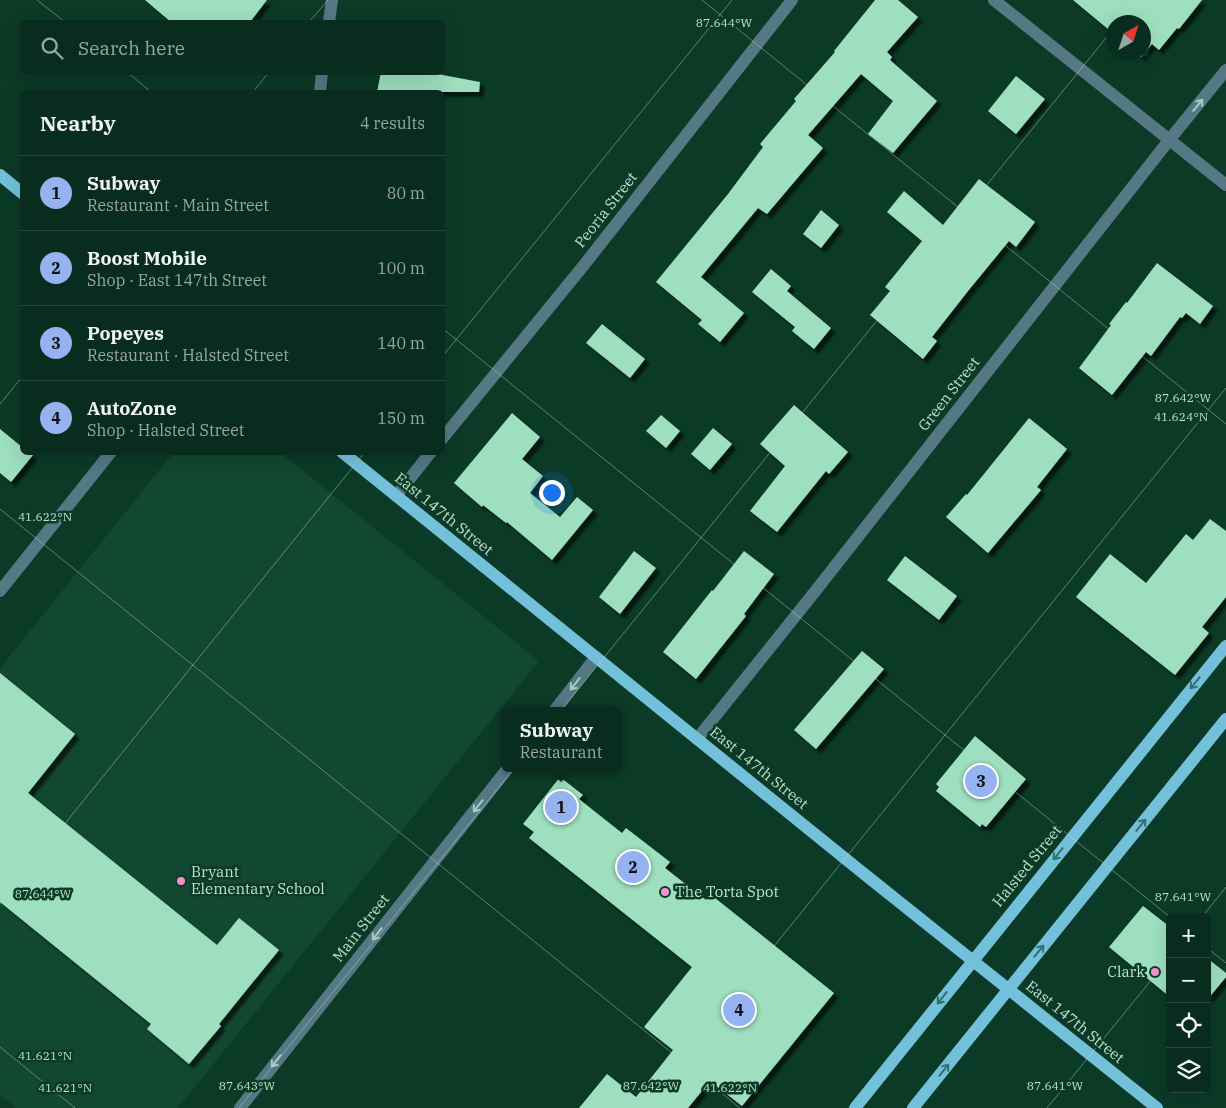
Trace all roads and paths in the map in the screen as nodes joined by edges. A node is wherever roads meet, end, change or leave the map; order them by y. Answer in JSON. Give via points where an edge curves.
{"nodes":[{"id":1,"x":332,"y":0,"type":"edge"},
{"id":2,"x":792,"y":0,"type":"edge"},
{"id":3,"x":994,"y":0,"type":"edge"},
{"id":4,"x":329,"y":20,"type":"edge"},
{"id":5,"x":1226,"y":70,"type":"edge"},
{"id":6,"x":322,"y":75,"type":"edge"},
{"id":7,"x":320,"y":90,"type":"edge"},
{"id":8,"x":1170,"y":139,"type":"junction"},
{"id":9,"x":0,"y":175,"type":"edge"},
{"id":10,"x":1226,"y":185,"type":"edge"},
{"id":11,"x":20,"y":191,"type":"edge"},
{"id":12,"x":445,"y":434,"type":"edge"},
{"id":13,"x":109,"y":455,"type":"edge"},
{"id":14,"x":346,"y":455,"type":"edge"},
{"id":15,"x":429,"y":455,"type":"edge"},
{"id":16,"x":396,"y":496,"type":"junction"},
{"id":17,"x":0,"y":591,"type":"edge"},
{"id":18,"x":1226,"y":646,"type":"edge"},
{"id":19,"x":596,"y":657,"type":"junction"},
{"id":20,"x":557,"y":707,"type":"edge"},
{"id":21,"x":1226,"y":719,"type":"edge"},
{"id":22,"x":696,"y":739,"type":"junction"},
{"id":23,"x":505,"y":772,"type":"edge"},
{"id":24,"x":973,"y":960,"type":"junction"},
{"id":25,"x":1008,"y":989,"type":"junction"},
{"id":26,"x":240,"y":1108,"type":"edge"},
{"id":27,"x":855,"y":1108,"type":"edge"},
{"id":28,"x":913,"y":1108,"type":"edge"},
{"id":29,"x":1158,"y":1108,"type":"edge"}],
"edges":[{"from":1,"to":4,"type":"street"},
{"from":2,"to":12,"type":"street","name":"Peoria Street","via":[[584,265]]},
{"from":3,"to":8,"type":"street"},
{"from":8,"to":5,"type":"street","name":"Green Street","one_way":true},
{"from":6,"to":7,"type":"street"},
{"from":8,"to":10,"type":"street"},
{"from":8,"to":22,"type":"street","name":"Green Street"},
{"from":9,"to":11,"type":"main road"},
{"from":13,"to":17,"type":"street"},
{"from":14,"to":16,"type":"main road","name":"East 147th Street"},
{"from":15,"to":16,"type":"street"},
{"from":16,"to":19,"type":"main road","name":"East 147th Street"},
{"from":18,"to":24,"type":"main road","name":"Halsted Street","one_way":true},
{"from":19,"to":20,"type":"street","one_way":true},
{"from":19,"to":22,"type":"main road","name":"East 147th Street"},
{"from":25,"to":21,"type":"main road","one_way":true},
{"from":22,"to":24,"type":"main road","name":"East 147th Street"},
{"from":23,"to":26,"type":"street","name":"Main Street","one_way":true},
{"from":24,"to":25,"type":"main road","name":"East 147th Street"},
{"from":24,"to":27,"type":"main road","name":"Halsted Street","one_way":true},
{"from":28,"to":25,"type":"main road","one_way":true},
{"from":25,"to":29,"type":"main road","name":"East 147th Street"}]}
